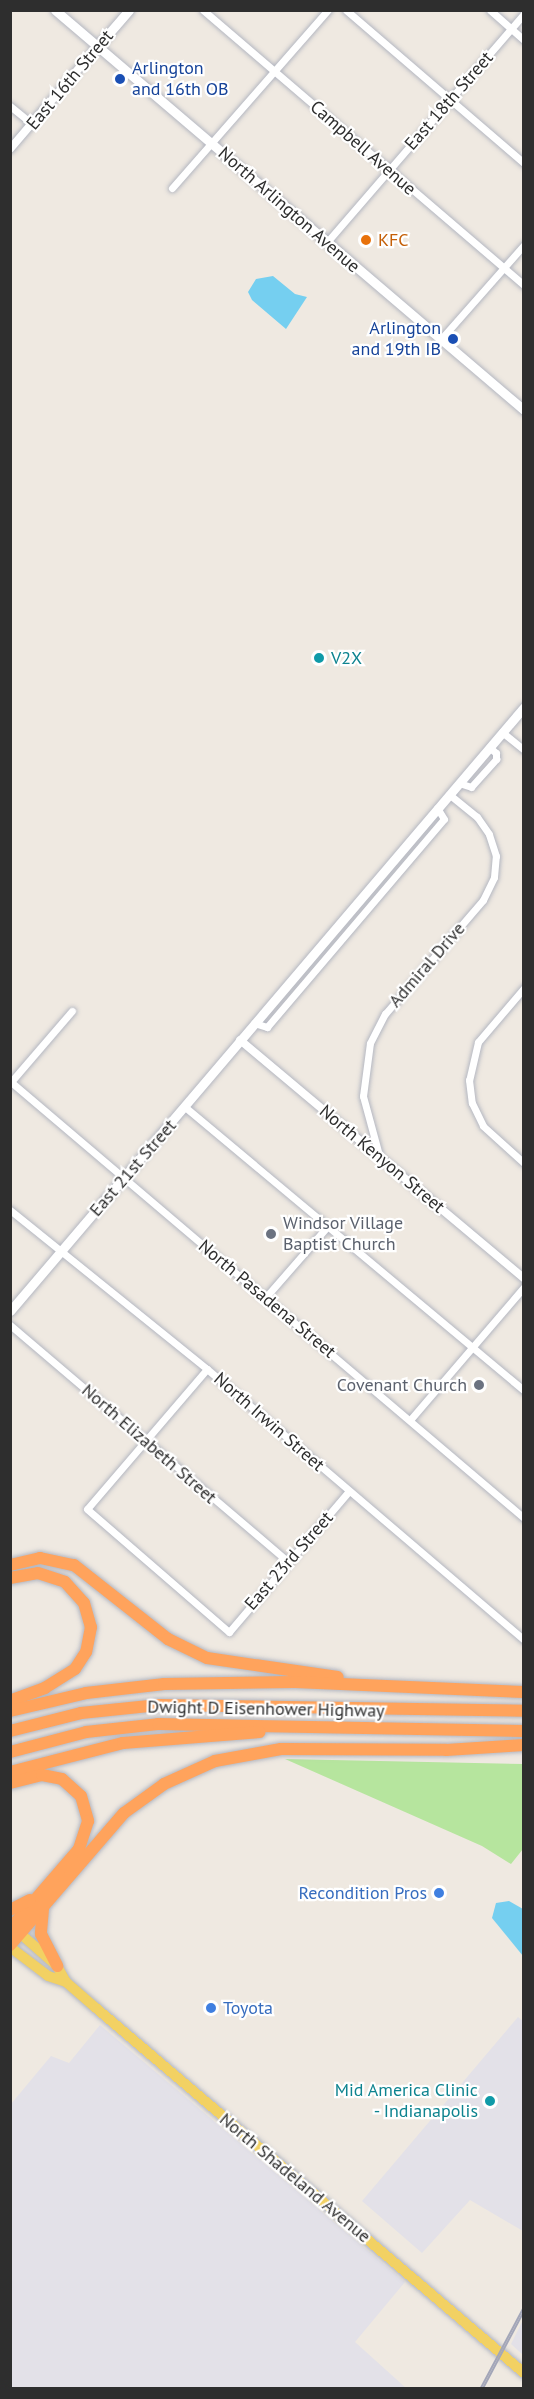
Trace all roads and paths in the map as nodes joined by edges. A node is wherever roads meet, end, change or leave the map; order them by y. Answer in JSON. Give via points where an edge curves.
{"nodes":[{"id":1,"x":55,"y":10,"type":"edge"},
{"id":2,"x":129,"y":10,"type":"edge"},
{"id":3,"x":203,"y":10,"type":"edge"},
{"id":4,"x":328,"y":10,"type":"edge"},
{"id":5,"x":346,"y":10,"type":"edge"},
{"id":6,"x":490,"y":10,"type":"edge"},
{"id":7,"x":524,"y":14,"type":"edge"},
{"id":8,"x":511,"y":29,"type":"junction"},
{"id":9,"x":524,"y":39,"type":"edge"},
{"id":10,"x":97,"y":47,"type":"junction"},
{"id":11,"x":275,"y":73,"type":"junction"},
{"id":12,"x":450,"y":100,"type":"junction"},
{"id":13,"x":10,"y":106,"type":"edge"},
{"id":14,"x":32,"y":124,"type":"junction"},
{"id":15,"x":212,"y":142,"type":"junction"},
{"id":16,"x":10,"y":149,"type":"edge"},
{"id":17,"x":524,"y":163,"type":"edge"},
{"id":18,"x":389,"y":171,"type":"junction"},
{"id":19,"x":172,"y":188,"type":"dead end"},
{"id":20,"x":327,"y":242,"type":"junction"},
{"id":21,"x":524,"y":245,"type":"edge"},
{"id":22,"x":504,"y":268,"type":"junction"},
{"id":23,"x":524,"y":285,"type":"edge"},
{"id":24,"x":441,"y":339,"type":"junction"},
{"id":25,"x":524,"y":410,"type":"edge"},
{"id":26,"x":524,"y":707,"type":"edge"},
{"id":27,"x":502,"y":732,"type":"junction"},
{"id":28,"x":524,"y":750,"type":"edge"},
{"id":29,"x":449,"y":794,"type":"junction"},
{"id":30,"x":524,"y":988,"type":"edge"},
{"id":31,"x":72,"y":1011,"type":"dead end"},
{"id":32,"x":240,"y":1040,"type":"junction"},
{"id":33,"x":11,"y":1082,"type":"edge"},
{"id":34,"x":186,"y":1107,"type":"junction"},
{"id":35,"x":379,"y":1155,"type":"junction"},
{"id":36,"x":524,"y":1163,"type":"edge"},
{"id":37,"x":124,"y":1178,"type":"junction"},
{"id":38,"x":10,"y":1210,"type":"edge"},
{"id":39,"x":327,"y":1227,"type":"junction"},
{"id":40,"x":63,"y":1250,"type":"junction"},
{"id":41,"x":524,"y":1278,"type":"edge"},
{"id":42,"x":524,"y":1287,"type":"edge"},
{"id":43,"x":265,"y":1298,"type":"junction"},
{"id":44,"x":10,"y":1311,"type":"edge"},
{"id":45,"x":10,"y":1325,"type":"edge"},
{"id":46,"x":473,"y":1347,"type":"junction"},
{"id":47,"x":207,"y":1369,"type":"junction"},
{"id":48,"x":524,"y":1390,"type":"edge"},
{"id":49,"x":410,"y":1420,"type":"junction"},
{"id":50,"x":146,"y":1441,"type":"junction"},
{"id":51,"x":349,"y":1491,"type":"junction"},
{"id":52,"x":524,"y":1518,"type":"edge"},
{"id":53,"x":288,"y":1562,"type":"junction"},
{"id":54,"x":10,"y":1565,"type":"edge"},
{"id":55,"x":10,"y":1578,"type":"edge"},
{"id":56,"x":524,"y":1640,"type":"edge"},
{"id":57,"x":391,"y":1685,"type":"junction"},
{"id":58,"x":524,"y":1692,"type":"edge"},
{"id":59,"x":10,"y":1701,"type":"edge"},
{"id":60,"x":10,"y":1711,"type":"edge"},
{"id":61,"x":524,"y":1711,"type":"edge"},
{"id":62,"x":298,"y":1726,"type":"junction"},
{"id":63,"x":10,"y":1731,"type":"edge"},
{"id":64,"x":524,"y":1731,"type":"edge"},
{"id":65,"x":524,"y":1745,"type":"edge"},
{"id":66,"x":10,"y":1752,"type":"edge"},
{"id":67,"x":10,"y":1772,"type":"edge"},
{"id":68,"x":10,"y":1783,"type":"edge"},
{"id":69,"x":45,"y":1896,"type":"junction"},
{"id":70,"x":10,"y":1910,"type":"edge"},
{"id":71,"x":13,"y":1929,"type":"edge"},
{"id":72,"x":10,"y":1946,"type":"edge"},
{"id":73,"x":57,"y":1966,"type":"junction"},
{"id":74,"x":66,"y":1982,"type":"junction"},
{"id":75,"x":524,"y":2373,"type":"edge"}],
"edges":[{"from":1,"to":10,"type":"main road","name":"North Arlington Avenue"},
{"from":2,"to":10,"type":"main road","name":"East 16th Street"},
{"from":3,"to":11,"type":"street","name":"Campbell Avenue"},
{"from":4,"to":11,"type":"street"},
{"from":5,"to":12,"type":"street"},
{"from":6,"to":8,"type":"street"},
{"from":7,"to":8,"type":"street","name":"East 18th Street"},
{"from":8,"to":9,"type":"street"},
{"from":8,"to":12,"type":"street","name":"East 18th Street"},
{"from":10,"to":14,"type":"street","name":"East 16th Street"},
{"from":10,"to":15,"type":"main road","name":"North Arlington Avenue"},
{"from":11,"to":15,"type":"street"},
{"from":11,"to":18,"type":"street","name":"Campbell Avenue"},
{"from":12,"to":17,"type":"street"},
{"from":12,"to":18,"type":"street","name":"East 18th Street"},
{"from":13,"to":14,"type":"street"},
{"from":14,"to":16,"type":"street","name":"East 16th Street"},
{"from":15,"to":19,"type":"street"},
{"from":15,"to":20,"type":"main road","name":"North Arlington Avenue"},
{"from":18,"to":20,"type":"street","name":"East 18th Street"},
{"from":18,"to":22,"type":"street","name":"Campbell Avenue"},
{"from":20,"to":24,"type":"main road","name":"North Arlington Avenue"},
{"from":21,"to":22,"type":"street"},
{"from":22,"to":23,"type":"street","name":"Campbell Avenue"},
{"from":22,"to":24,"type":"street"},
{"from":24,"to":25,"type":"main road","name":"North Arlington Avenue"},
{"from":26,"to":27,"type":"main road","name":"East 21st Street"},
{"from":27,"to":28,"type":"street"},
{"from":27,"to":29,"type":"main road","name":"East 21st Street"},
{"from":29,"to":32,"type":"main road","name":"East 21st Street"},
{"from":29,"to":35,"type":"street","name":"Admiral Drive","via":[[477,817],[490,837],[496,856],[494,877],[483,900],[386,1014],[370,1043],[363,1096]]},
{"from":30,"to":36,"type":"street","via":[[478,1042],[469,1080],[472,1103],[483,1126]]},
{"from":31,"to":33,"type":"street"},
{"from":32,"to":34,"type":"main road","name":"East 21st Street"},
{"from":32,"to":35,"type":"street","name":"North Kenyon Street"},
{"from":33,"to":37,"type":"street","name":"North Pasadena Street"},
{"from":34,"to":37,"type":"main road","name":"East 21st Street"},
{"from":34,"to":39,"type":"street"},
{"from":35,"to":41,"type":"street","name":"North Kenyon Street"},
{"from":37,"to":40,"type":"main road","name":"East 21st Street"},
{"from":37,"to":43,"type":"street","name":"North Pasadena Street"},
{"from":38,"to":40,"type":"street","name":"North Irwin Street"},
{"from":39,"to":43,"type":"street"},
{"from":39,"to":46,"type":"street"},
{"from":40,"to":44,"type":"main road","name":"East 21st Street"},
{"from":40,"to":47,"type":"street","name":"North Irwin Street"},
{"from":42,"to":46,"type":"street"},
{"from":43,"to":49,"type":"street","name":"North Pasadena Street"},
{"from":45,"to":50,"type":"street","name":"North Elizabeth Street"},
{"from":46,"to":48,"type":"street"},
{"from":46,"to":49,"type":"street"},
{"from":47,"to":50,"type":"street"},
{"from":47,"to":51,"type":"street","name":"North Irwin Street"},
{"from":49,"to":52,"type":"street","name":"North Pasadena Street"},
{"from":50,"to":53,"type":"street","name":"North Elizabeth Street"},
{"from":50,"to":53,"type":"street","name":"East 23rd Street","via":[[87,1509],[229,1632]]},
{"from":51,"to":53,"type":"street","name":"East 23rd Street"},
{"from":51,"to":56,"type":"street","name":"North Irwin Street"},
{"from":54,"to":57,"type":"highway","via":[[40,1558],[74,1565],[168,1639],[207,1658]]},
{"from":55,"to":59,"type":"highway","via":[[38,1573],[62,1580],[84,1603],[91,1627],[86,1652],[75,1670],[45,1688]]},
{"from":57,"to":58,"type":"highway"},
{"from":57,"to":60,"type":"highway","via":[[164,1684],[86,1693]]},
{"from":61,"to":63,"type":"highway","name":"Dwight D Eisenhower Highway","via":[[147,1706],[69,1715]]},
{"from":62,"to":64,"type":"highway","name":"Dwight D Eisenhower Highway"},
{"from":62,"to":66,"type":"highway","name":"Dwight D Eisenhower Highway","via":[[149,1725],[86,1732]]},
{"from":62,"to":67,"type":"highway","via":[[123,1743]]},
{"from":65,"to":69,"type":"highway","via":[[446,1750],[281,1749],[215,1761],[164,1784],[129,1809]]},
{"from":68,"to":69,"type":"highway","via":[[34,1776],[56,1777],[74,1788],[85,1804],[88,1824],[82,1843]]},
{"from":69,"to":70,"type":"highway"},
{"from":69,"to":71,"type":"highway"},
{"from":69,"to":73,"type":"highway","via":[[39,1926]]},
{"from":71,"to":72,"type":"highway"},
{"from":71,"to":73,"type":"main road","name":"North Shadeland Avenue"},
{"from":72,"to":74,"type":"main road","name":"North Shadeland Avenue","via":[[48,1976]]},
{"from":73,"to":74,"type":"main road","name":"North Shadeland Avenue"},
{"from":74,"to":75,"type":"main road","name":"North Shadeland Avenue"}]}
